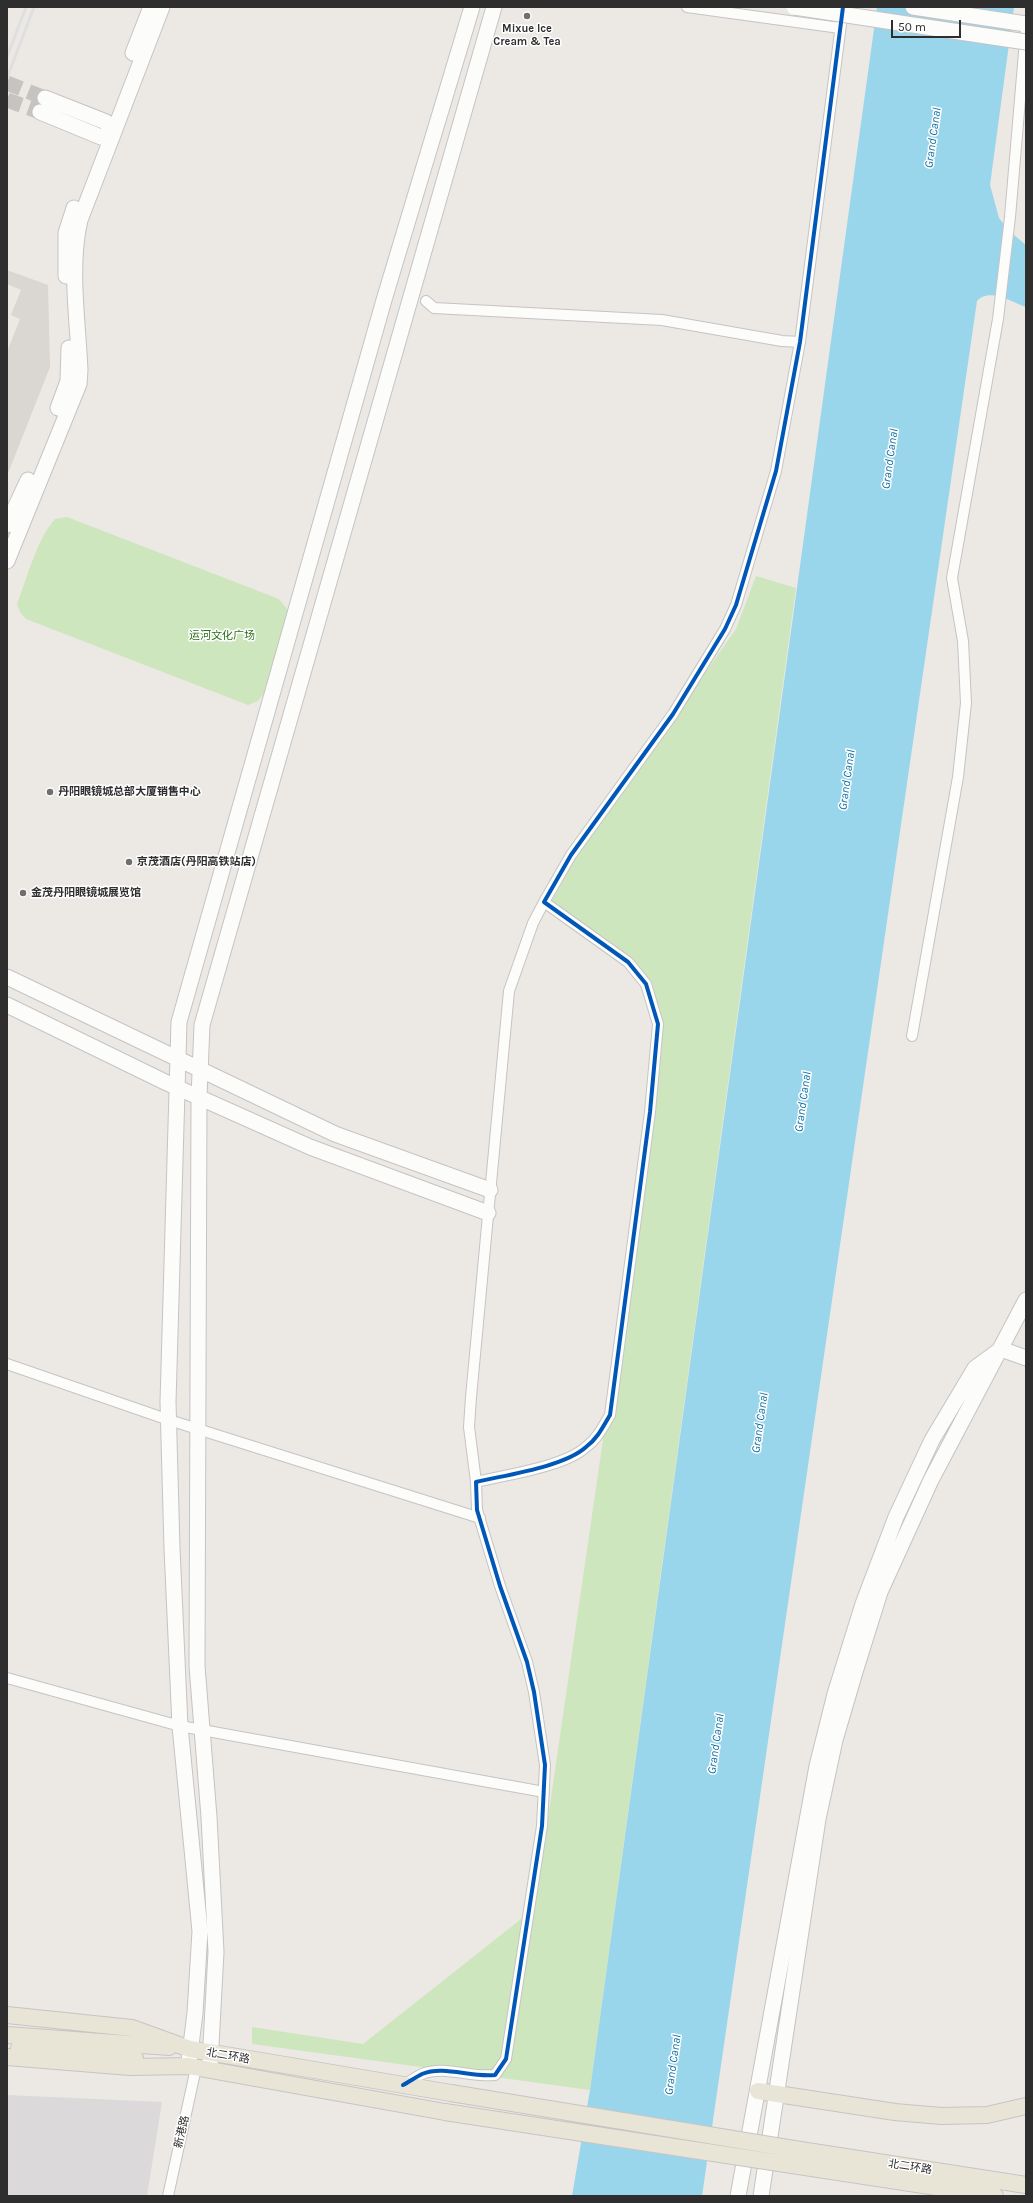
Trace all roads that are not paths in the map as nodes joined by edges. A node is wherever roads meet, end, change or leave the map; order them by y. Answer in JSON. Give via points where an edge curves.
{"nodes":[{"id":1,"x":151,"y":7,"type":"edge"},
{"id":2,"x":162,"y":7,"type":"edge"},
{"id":3,"x":472,"y":7,"type":"edge"},
{"id":4,"x":494,"y":7,"type":"edge"},
{"id":5,"x":687,"y":7,"type":"edge"},
{"id":6,"x":794,"y":7,"type":"edge"},
{"id":7,"x":843,"y":7,"type":"edge"},
{"id":8,"x":913,"y":7,"type":"edge"},
{"id":9,"x":1026,"y":24,"type":"edge"},
{"id":10,"x":840,"y":28,"type":"junction"},
{"id":11,"x":1026,"y":29,"type":"edge"},
{"id":12,"x":1026,"y":42,"type":"edge"},
{"id":13,"x":1025,"y":57,"type":"edge"},
{"id":14,"x":45,"y":98,"type":"tunnel mouth"},
{"id":15,"x":40,"y":112,"type":"tunnel mouth"},
{"id":16,"x":107,"y":131,"type":"junction"},
{"id":17,"x":426,"y":301,"type":"dead end"},
{"id":18,"x":800,"y":342,"type":"junction"},
{"id":19,"x":7,"y":525,"type":"edge"},
{"id":20,"x":7,"y":561,"type":"edge"},
{"id":21,"x":544,"y":902,"type":"junction"},
{"id":22,"x":7,"y":977,"type":"edge"},
{"id":23,"x":7,"y":1005,"type":"edge"},
{"id":24,"x":912,"y":1036,"type":"dead end"},
{"id":25,"x":178,"y":1059,"type":"junction"},
{"id":26,"x":200,"y":1070,"type":"junction"},
{"id":27,"x":177,"y":1087,"type":"junction"},
{"id":28,"x":199,"y":1097,"type":"junction"},
{"id":29,"x":490,"y":1190,"type":"junction"},
{"id":30,"x":488,"y":1213,"type":"junction"},
{"id":31,"x":1026,"y":1300,"type":"edge"},
{"id":32,"x":1001,"y":1349,"type":"junction"},
{"id":33,"x":1026,"y":1358,"type":"edge"},
{"id":34,"x":7,"y":1364,"type":"edge"},
{"id":35,"x":169,"y":1420,"type":"junction"},
{"id":36,"x":198,"y":1429,"type":"junction"},
{"id":37,"x":476,"y":1482,"type":"junction"},
{"id":38,"x":480,"y":1518,"type":"junction"},
{"id":39,"x":7,"y":1678,"type":"edge"},
{"id":40,"x":180,"y":1726,"type":"junction"},
{"id":41,"x":202,"y":1729,"type":"junction"},
{"id":42,"x":544,"y":1792,"type":"junction"},
{"id":43,"x":7,"y":2015,"type":"edge"},
{"id":44,"x":7,"y":2035,"type":"edge"},
{"id":45,"x":7,"y":2048,"type":"edge"},
{"id":46,"x":190,"y":2049,"type":"junction"},
{"id":47,"x":210,"y":2053,"type":"junction"},
{"id":48,"x":7,"y":2057,"type":"edge"},
{"id":49,"x":198,"y":2068,"type":"junction"},
{"id":50,"x":403,"y":2085,"type":"junction"},
{"id":51,"x":758,"y":2091,"type":"junction"},
{"id":52,"x":777,"y":2094,"type":"junction"},
{"id":53,"x":1026,"y":2106,"type":"edge"},
{"id":54,"x":1026,"y":2185,"type":"edge"},
{"id":55,"x":168,"y":2196,"type":"edge"},
{"id":56,"x":738,"y":2196,"type":"edge"},
{"id":57,"x":761,"y":2196,"type":"edge"},
{"id":58,"x":995,"y":2196,"type":"edge"}],
"edges":[{"from":1,"to":16,"type":"street"},
{"from":2,"to":16,"type":"street"},
{"from":3,"to":25,"type":"street","via":[[382,308],[179,1022]]},
{"from":4,"to":26,"type":"street","via":[[202,1025]]},
{"from":5,"to":10,"type":"street"},
{"from":6,"to":12,"type":"street","bridge":true},
{"from":7,"to":10,"type":"street"},
{"from":8,"to":9,"type":"street"},
{"from":10,"to":18,"type":"street"},
{"from":11,"to":13,"type":"street"},
{"from":13,"to":24,"type":"street","via":[[999,308],[952,578],[963,641],[966,703],[958,777]]},
{"from":14,"to":16,"type":"street"},
{"from":15,"to":16,"type":"street"},
{"from":16,"to":19,"type":"street","via":[[66,233],[64,251],[70,368],[68,381]]},
{"from":16,"to":20,"type":"street","via":[[76,237],[79,384]]},
{"from":17,"to":18,"type":"street","via":[[434,308],[662,320]]},
{"from":18,"to":21,"type":"street","via":[[776,471],[736,605],[725,629],[673,714],[571,855]]},
{"from":21,"to":29,"type":"street","via":[[533,923],[509,991]]},
{"from":21,"to":37,"type":"street","via":[[628,962],[646,984],[658,1024],[653,1089],[610,1415],[599,1434],[586,1448],[568,1458]]},
{"from":22,"to":25,"type":"street"},
{"from":23,"to":27,"type":"street"},
{"from":25,"to":26,"type":"street"},
{"from":25,"to":27,"type":"street"},
{"from":26,"to":28,"type":"street"},
{"from":26,"to":29,"type":"street","via":[[335,1134]]},
{"from":27,"to":28,"type":"street"},
{"from":27,"to":35,"type":"street"},
{"from":28,"to":30,"type":"street","via":[[310,1147]]},
{"from":28,"to":36,"type":"street"},
{"from":29,"to":30,"type":"street"},
{"from":30,"to":37,"type":"street","via":[[469,1426]]},
{"from":31,"to":32,"type":"street"},
{"from":32,"to":33,"type":"street"},
{"from":32,"to":51,"type":"street","via":[[975,1368],[932,1440],[896,1517],[863,1604],[835,1694],[817,1766]]},
{"from":32,"to":52,"type":"street","via":[[931,1480],[880,1592],[855,1672],[835,1740],[818,1819]]},
{"from":34,"to":35,"type":"street"},
{"from":35,"to":36,"type":"street"},
{"from":35,"to":40,"type":"street"},
{"from":36,"to":38,"type":"street"},
{"from":36,"to":41,"type":"street","via":[[197,1666]]},
{"from":37,"to":38,"type":"street","via":[[477,1510]]},
{"from":38,"to":42,"type":"street","via":[[500,1586],[527,1662],[545,1765]]},
{"from":39,"to":40,"type":"street"},
{"from":40,"to":41,"type":"street"},
{"from":40,"to":46,"type":"street","via":[[200,1931]]},
{"from":41,"to":42,"type":"street"},
{"from":41,"to":47,"type":"street","via":[[216,1952]]},
{"from":42,"to":50,"type":"street","via":[[542,1826],[506,2059],[495,2075],[481,2077],[439,2071],[423,2074]]},
{"from":43,"to":46,"type":"main road","name":"北二环路","via":[[132,2028]]},
{"from":44,"to":46,"type":"main road"},
{"from":45,"to":49,"type":"main road","via":[[80,2050]]},
{"from":46,"to":47,"type":"main road","name":"北二环路"},
{"from":46,"to":49,"type":"street"},
{"from":47,"to":49,"type":"street"},
{"from":47,"to":50,"type":"main road","name":"北二环路"},
{"from":48,"to":49,"type":"main road","name":"北二环路","via":[[130,2067]]},
{"from":49,"to":55,"type":"street","name":"新港路"},
{"from":49,"to":58,"type":"main road","name":"北二环路","bridge":true,"via":[[445,2112]]},
{"from":50,"to":54,"type":"main road","name":"北二环路","bridge":true},
{"from":51,"to":52,"type":"main road"},
{"from":51,"to":56,"type":"street"},
{"from":52,"to":53,"type":"main road","via":[[895,2112],[941,2116],[987,2115]]},
{"from":52,"to":57,"type":"street"}]}
